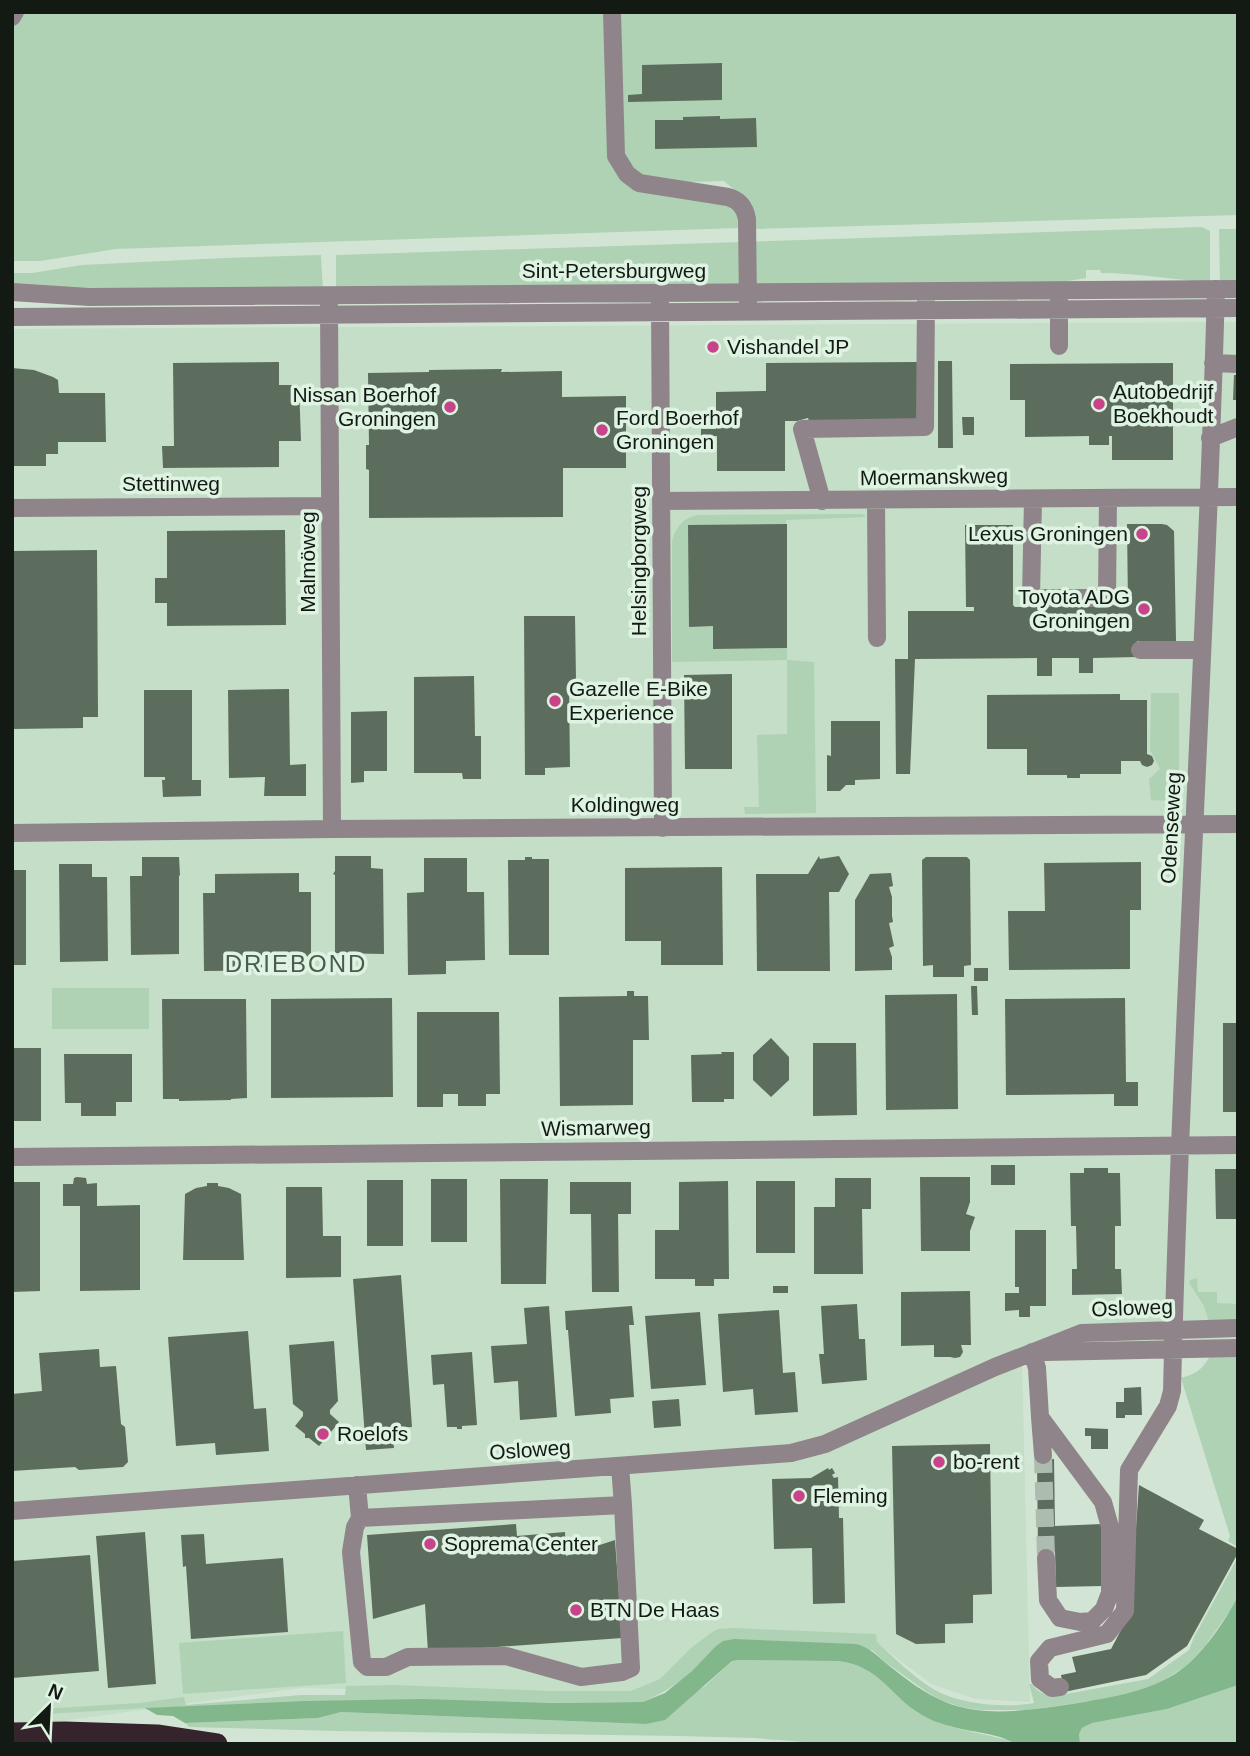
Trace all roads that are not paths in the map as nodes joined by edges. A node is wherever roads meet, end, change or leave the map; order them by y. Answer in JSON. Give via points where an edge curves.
{"nodes":[{"id":1,"x":15,"y":12,"type":"edge"},
{"id":2,"x":612,"y":12,"type":"edge"},
{"id":3,"x":12,"y":17,"type":"edge"},
{"id":4,"x":1216,"y":289,"type":"junction"},
{"id":5,"x":1238,"y":289,"type":"edge"},
{"id":6,"x":1059,"y":290,"type":"junction"},
{"id":7,"x":926,"y":291,"type":"junction"},
{"id":8,"x":12,"y":292,"type":"edge"},
{"id":9,"x":660,"y":293,"type":"junction"},
{"id":10,"x":748,"y":293,"type":"junction"},
{"id":11,"x":328,"y":295,"type":"junction"},
{"id":12,"x":1238,"y":308,"type":"edge"},
{"id":13,"x":1215,"y":309,"type":"junction"},
{"id":14,"x":926,"y":310,"type":"junction"},
{"id":15,"x":1059,"y":310,"type":"junction"},
{"id":16,"x":748,"y":311,"type":"junction"},
{"id":17,"x":660,"y":312,"type":"junction"},
{"id":18,"x":329,"y":315,"type":"junction"},
{"id":19,"x":12,"y":317,"type":"edge"},
{"id":20,"x":1059,"y":346,"type":"dead end"},
{"id":21,"x":1213,"y":363,"type":"junction"},
{"id":22,"x":1238,"y":364,"type":"edge"},
{"id":23,"x":1238,"y":427,"type":"edge"},
{"id":24,"x":1210,"y":438,"type":"junction"},
{"id":25,"x":1238,"y":497,"type":"edge"},
{"id":26,"x":1108,"y":498,"type":"junction"},
{"id":27,"x":1208,"y":498,"type":"junction"},
{"id":28,"x":1033,"y":499,"type":"junction"},
{"id":29,"x":661,"y":501,"type":"junction"},
{"id":30,"x":822,"y":501,"type":"junction"},
{"id":31,"x":876,"y":501,"type":"junction"},
{"id":32,"x":330,"y":506,"type":"junction"},
{"id":33,"x":12,"y":508,"type":"edge"},
{"id":34,"x":877,"y":638,"type":"dead end"},
{"id":35,"x":1140,"y":650,"type":"dead end"},
{"id":36,"x":1202,"y":650,"type":"junction"},
{"id":37,"x":1193,"y":824,"type":"junction"},
{"id":38,"x":1238,"y":824,"type":"edge"},
{"id":39,"x":663,"y":828,"type":"junction"},
{"id":40,"x":332,"y":829,"type":"junction"},
{"id":41,"x":12,"y":833,"type":"edge"},
{"id":42,"x":1180,"y":1145,"type":"junction"},
{"id":43,"x":1238,"y":1145,"type":"edge"},
{"id":44,"x":12,"y":1157,"type":"edge"},
{"id":45,"x":1238,"y":1328,"type":"edge"},
{"id":46,"x":1173,"y":1330,"type":"junction"},
{"id":47,"x":1238,"y":1348,"type":"edge"},
{"id":48,"x":1173,"y":1349,"type":"junction"},
{"id":49,"x":1032,"y":1352,"type":"junction"},
{"id":50,"x":1040,"y":1417,"type":"junction"},
{"id":51,"x":1043,"y":1455,"type":"tunnel mouth"},
{"id":52,"x":620,"y":1466,"type":"junction"},
{"id":53,"x":357,"y":1485,"type":"junction"},
{"id":54,"x":623,"y":1505,"type":"junction"},
{"id":55,"x":12,"y":1511,"type":"edge"},
{"id":56,"x":360,"y":1518,"type":"junction"},
{"id":57,"x":1046,"y":1558,"type":"tunnel mouth"},
{"id":58,"x":1060,"y":1687,"type":"dead end"},
{"id":59,"x":12,"y":1733,"type":"edge"},
{"id":60,"x":217,"y":1744,"type":"edge"}],
"edges":[{"from":1,"to":3,"type":"street"},
{"from":2,"to":10,"type":"street","via":[[618,163],[632,179],[646,185],[728,197],[741,204],[747,219]]},
{"from":4,"to":5,"type":"street"},
{"from":4,"to":6,"type":"street","name":"Sint-Petersburgweg"},
{"from":4,"to":13,"type":"street","name":"Odenseweg"},
{"from":6,"to":7,"type":"street","name":"Sint-Petersburgweg"},
{"from":6,"to":15,"type":"street"},
{"from":7,"to":10,"type":"street","name":"Sint-Petersburgweg"},
{"from":7,"to":14,"type":"street"},
{"from":8,"to":11,"type":"street","name":"Sint-Petersburgweg","via":[[89,297]]},
{"from":9,"to":10,"type":"street","name":"Sint-Petersburgweg"},
{"from":9,"to":11,"type":"street","name":"Sint-Petersburgweg"},
{"from":9,"to":17,"type":"street","name":"Helsingborgweg"},
{"from":10,"to":16,"type":"street"},
{"from":11,"to":18,"type":"street","name":"Malmöweg"},
{"from":12,"to":13,"type":"street"},
{"from":13,"to":15,"type":"street","name":"Sint-Petersburgweg"},
{"from":13,"to":21,"type":"street","name":"Odenseweg"},
{"from":14,"to":15,"type":"street","name":"Sint-Petersburgweg"},
{"from":14,"to":16,"type":"street","name":"Sint-Petersburgweg"},
{"from":14,"to":30,"type":"street","via":[[925,427],[802,429]]},
{"from":15,"to":20,"type":"street"},
{"from":16,"to":17,"type":"street","name":"Sint-Petersburgweg"},
{"from":17,"to":18,"type":"street","name":"Sint-Petersburgweg"},
{"from":17,"to":29,"type":"street","name":"Helsingborgweg"},
{"from":18,"to":19,"type":"street","name":"Sint-Petersburgweg"},
{"from":18,"to":32,"type":"street","name":"Malmöweg"},
{"from":21,"to":22,"type":"street"},
{"from":21,"to":24,"type":"street","name":"Odenseweg"},
{"from":23,"to":24,"type":"street"},
{"from":24,"to":27,"type":"street","name":"Odenseweg"},
{"from":25,"to":27,"type":"street","name":"Moermanskweg"},
{"from":26,"to":27,"type":"street","name":"Moermanskweg"},
{"from":26,"to":28,"type":"street","name":"Moermanskweg"},
{"from":26,"to":28,"type":"street","via":[[1107,598],[1031,598]]},
{"from":27,"to":36,"type":"street","name":"Odenseweg"},
{"from":28,"to":31,"type":"street","name":"Moermanskweg"},
{"from":29,"to":30,"type":"street","name":"Moermanskweg"},
{"from":29,"to":39,"type":"street","name":"Helsingborgweg"},
{"from":30,"to":31,"type":"street","name":"Moermanskweg"},
{"from":31,"to":34,"type":"street"},
{"from":32,"to":33,"type":"street","name":"Stettinweg"},
{"from":32,"to":40,"type":"street","name":"Malmöweg"},
{"from":35,"to":36,"type":"street"},
{"from":36,"to":37,"type":"street","name":"Odenseweg"},
{"from":37,"to":38,"type":"street","name":"Koldingweg"},
{"from":37,"to":39,"type":"street","name":"Koldingweg"},
{"from":37,"to":42,"type":"street","name":"Odenseweg"},
{"from":39,"to":40,"type":"street","name":"Koldingweg"},
{"from":40,"to":41,"type":"street","name":"Koldingweg"},
{"from":42,"to":43,"type":"street","name":"Wismarweg"},
{"from":42,"to":44,"type":"street","name":"Wismarweg"},
{"from":42,"to":46,"type":"street","name":"Odenseweg"},
{"from":45,"to":46,"type":"street","name":"Osloweg"},
{"from":46,"to":48,"type":"street","name":"Odenseweg"},
{"from":46,"to":49,"type":"street","name":"Osloweg","via":[[1082,1333]]},
{"from":47,"to":48,"type":"street","name":"Osloweg"},
{"from":48,"to":49,"type":"street","name":"Osloweg"},
{"from":48,"to":58,"type":"street","name":"Odenseweg","via":[[1168,1406],[1129,1470],[1125,1611],[1107,1633],[1050,1648],[1039,1661],[1040,1679],[1052,1688]]},
{"from":49,"to":50,"type":"street"},
{"from":49,"to":52,"type":"street","name":"Osloweg","via":[[809,1450]]},
{"from":50,"to":51,"type":"street"},
{"from":50,"to":57,"type":"street","via":[[1103,1502],[1110,1527],[1111,1593],[1092,1621],[1060,1618],[1048,1600]]},
{"from":52,"to":53,"type":"street","name":"Osloweg"},
{"from":52,"to":54,"type":"street"},
{"from":53,"to":55,"type":"street","name":"Osloweg"},
{"from":53,"to":56,"type":"street"},
{"from":54,"to":56,"type":"street"},
{"from":54,"to":56,"type":"street","via":[[631,1668],[580,1678],[506,1656],[408,1657],[386,1667],[367,1667],[362,1662],[351,1552]]},
{"from":59,"to":60,"type":"highway","via":[[157,1735]]}]}
